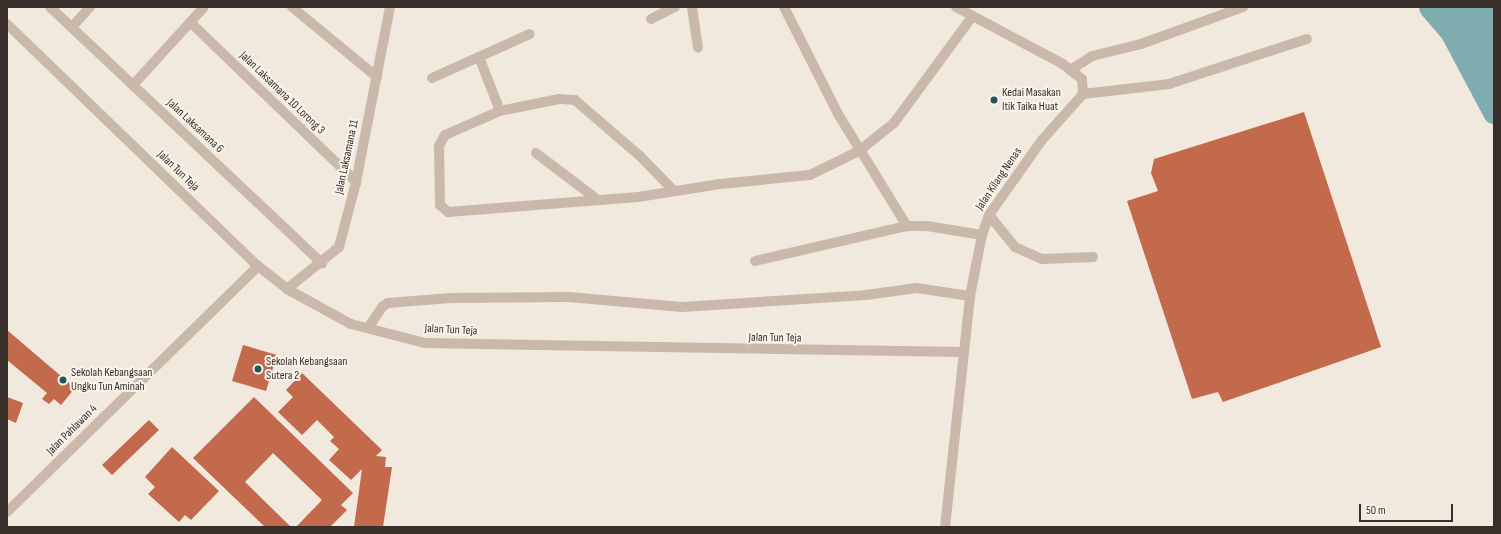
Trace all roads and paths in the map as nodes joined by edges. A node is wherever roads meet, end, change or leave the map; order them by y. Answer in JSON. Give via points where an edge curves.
{"nodes":[{"id":1,"x":50,"y":7,"type":"edge"},
{"id":2,"x":90,"y":7,"type":"edge"},
{"id":3,"x":204,"y":7,"type":"edge"},
{"id":4,"x":292,"y":7,"type":"edge"},
{"id":5,"x":390,"y":7,"type":"edge"},
{"id":6,"x":675,"y":7,"type":"edge"},
{"id":7,"x":692,"y":7,"type":"edge"},
{"id":8,"x":784,"y":7,"type":"edge"},
{"id":9,"x":956,"y":7,"type":"edge"},
{"id":10,"x":1243,"y":7,"type":"edge"},
{"id":11,"x":971,"y":18,"type":"junction"},
{"id":12,"x":651,"y":19,"type":"dead end"},
{"id":13,"x":190,"y":22,"type":"junction"},
{"id":14,"x":7,"y":24,"type":"edge"},
{"id":15,"x":72,"y":28,"type":"junction"},
{"id":16,"x":530,"y":34,"type":"dead end"},
{"id":17,"x":1306,"y":39,"type":"dead end"},
{"id":18,"x":698,"y":48,"type":"dead end"},
{"id":19,"x":479,"y":57,"type":"junction"},
{"id":20,"x":1070,"y":70,"type":"junction"},
{"id":21,"x":378,"y":77,"type":"junction"},
{"id":22,"x":432,"y":78,"type":"dead end"},
{"id":23,"x":133,"y":85,"type":"junction"},
{"id":24,"x":1083,"y":94,"type":"junction"},
{"id":25,"x":500,"y":111,"type":"junction"},
{"id":26,"x":859,"y":151,"type":"junction"},
{"id":27,"x":536,"y":153,"type":"dead end"},
{"id":28,"x":356,"y":182,"type":"junction"},
{"id":29,"x":674,"y":191,"type":"junction"},
{"id":30,"x":598,"y":200,"type":"junction"},
{"id":31,"x":990,"y":215,"type":"junction"},
{"id":32,"x":907,"y":226,"type":"junction"},
{"id":33,"x":982,"y":235,"type":"junction"},
{"id":34,"x":1093,"y":257,"type":"dead end"},
{"id":35,"x":756,"y":261,"type":"dead end"},
{"id":36,"x":322,"y":263,"type":"junction"},
{"id":37,"x":258,"y":266,"type":"junction"},
{"id":38,"x":287,"y":289,"type":"junction"},
{"id":39,"x":970,"y":296,"type":"junction"},
{"id":40,"x":368,"y":328,"type":"junction"},
{"id":41,"x":963,"y":352,"type":"junction"},
{"id":42,"x":7,"y":512,"type":"edge"},
{"id":43,"x":945,"y":527,"type":"edge"}],
"edges":[{"from":1,"to":15,"type":"street","name":"Jalan Laksamana 6"},
{"from":2,"to":15,"type":"street"},
{"from":3,"to":13,"type":"street"},
{"from":4,"to":21,"type":"street"},
{"from":5,"to":21,"type":"street","name":"Jalan Laksamana 11"},
{"from":6,"to":12,"type":"street"},
{"from":7,"to":18,"type":"street"},
{"from":8,"to":26,"type":"street"},
{"from":9,"to":11,"type":"street"},
{"from":10,"to":20,"type":"street","via":[[1141,44],[1092,56]]},
{"from":11,"to":20,"type":"street"},
{"from":11,"to":26,"type":"street","via":[[894,123]]},
{"from":13,"to":23,"type":"street"},
{"from":13,"to":28,"type":"street","name":"Jalan Laksamana 10 Lorong 3"},
{"from":14,"to":37,"type":"street","name":"Jalan Tun Teja"},
{"from":15,"to":23,"type":"street","name":"Jalan Laksamana 6"},
{"from":16,"to":19,"type":"street"},
{"from":17,"to":24,"type":"street","via":[[1169,84]]},
{"from":19,"to":22,"type":"street"},
{"from":19,"to":25,"type":"street"},
{"from":20,"to":24,"type":"street","via":[[1082,79]]},
{"from":21,"to":28,"type":"street","name":"Jalan Laksamana 11"},
{"from":23,"to":36,"type":"street","name":"Jalan Laksamana 6"},
{"from":24,"to":31,"type":"street","name":"Jalan Kilang Nenas","via":[[1042,140]]},
{"from":25,"to":29,"type":"street","via":[[559,99],[575,100],[640,156]]},
{"from":25,"to":30,"type":"street","via":[[442,138],[438,152],[439,202],[443,209],[461,212]]},
{"from":26,"to":29,"type":"street","via":[[810,175]]},
{"from":26,"to":32,"type":"street"},
{"from":27,"to":30,"type":"street"},
{"from":28,"to":36,"type":"street","name":"Jalan Laksamana 11","via":[[339,247]]},
{"from":29,"to":30,"type":"street"},
{"from":31,"to":33,"type":"street","name":"Jalan Kilang Nenas"},
{"from":31,"to":34,"type":"street","via":[[1015,247],[1042,259]]},
{"from":32,"to":33,"type":"street","via":[[927,226]]},
{"from":32,"to":35,"type":"street"},
{"from":33,"to":39,"type":"street","name":"Jalan Kilang Nenas"},
{"from":36,"to":38,"type":"street","name":"Jalan Laksamana 11"},
{"from":37,"to":38,"type":"street","name":"Jalan Tun Teja"},
{"from":37,"to":42,"type":"street","name":"Jalan Pahlawan 4"},
{"from":38,"to":40,"type":"street","name":"Jalan Tun Teja","via":[[350,324]]},
{"from":39,"to":40,"type":"street","via":[[917,288],[866,295],[682,307],[569,297],[451,298],[388,303],[382,307]]},
{"from":39,"to":41,"type":"street","name":"Jalan Kilang Nenas"},
{"from":40,"to":41,"type":"street","name":"Jalan Tun Teja","via":[[425,343]]},
{"from":41,"to":43,"type":"street","name":"Jalan Kilang Nenas"}]}
